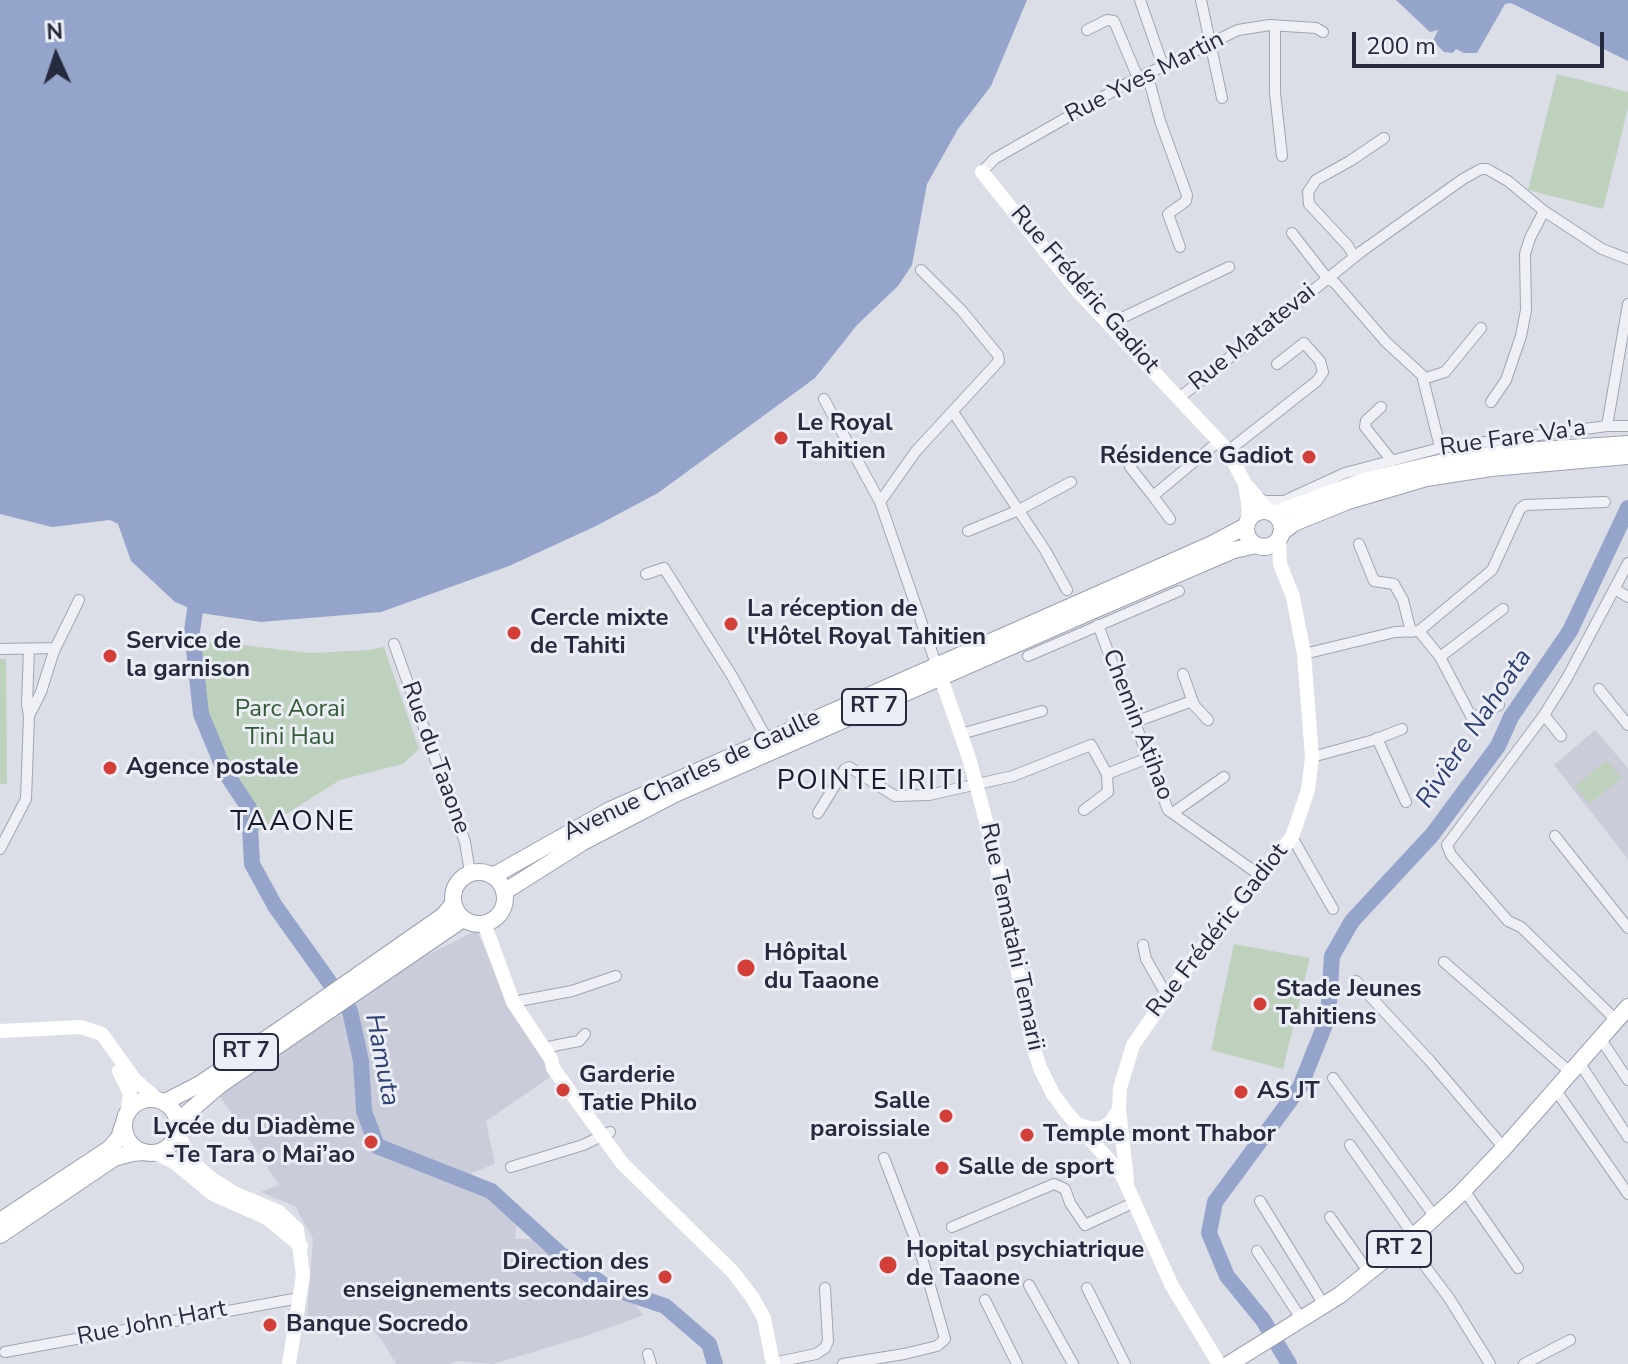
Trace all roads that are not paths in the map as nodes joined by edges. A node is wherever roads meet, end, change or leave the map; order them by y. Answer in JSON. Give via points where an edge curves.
{"nodes":[{"id":1,"x":1140,"y":0,"type":"edge"},
{"id":2,"x":1201,"y":0,"type":"edge"},
{"id":3,"x":1275,"y":26,"type":"junction"},
{"id":4,"x":1087,"y":30,"type":"dead end"},
{"id":5,"x":1323,"y":32,"type":"dead end"},
{"id":6,"x":1210,"y":44,"type":"junction"},
{"id":7,"x":1163,"y":66,"type":"junction"},
{"id":8,"x":1143,"y":76,"type":"junction"},
{"id":9,"x":1222,"y":98,"type":"dead end"},
{"id":10,"x":1384,"y":138,"type":"dead end"},
{"id":11,"x":1282,"y":156,"type":"dead end"},
{"id":12,"x":982,"y":172,"type":"joint"},
{"id":13,"x":1544,"y":211,"type":"junction"},
{"id":14,"x":1292,"y":233,"type":"dead end"},
{"id":15,"x":1180,"y":247,"type":"dead end"},
{"id":16,"x":1354,"y":256,"type":"junction"},
{"id":17,"x":1628,"y":259,"type":"edge"},
{"id":18,"x":1229,"y":267,"type":"dead end"},
{"id":19,"x":921,"y":270,"type":"dead end"},
{"id":20,"x":1327,"y":278,"type":"junction"},
{"id":21,"x":1628,"y":304,"type":"edge"},
{"id":22,"x":1109,"y":324,"type":"junction"},
{"id":23,"x":1481,"y":328,"type":"dead end"},
{"id":24,"x":1277,"y":364,"type":"dead end"},
{"id":25,"x":1423,"y":379,"type":"junction"},
{"id":26,"x":1179,"y":398,"type":"junction"},
{"id":27,"x":824,"y":399,"type":"dead end"},
{"id":28,"x":1491,"y":402,"type":"dead end"},
{"id":29,"x":1381,"y":407,"type":"dead end"},
{"id":30,"x":953,"y":412,"type":"junction"},
{"id":31,"x":1607,"y":426,"type":"junction"},
{"id":32,"x":1628,"y":426,"type":"edge"},
{"id":33,"x":1439,"y":443,"type":"dead end"},
{"id":34,"x":1628,"y":444,"type":"edge"},
{"id":35,"x":1223,"y":446,"type":"junction"},
{"id":36,"x":1628,"y":456,"type":"edge"},
{"id":37,"x":1392,"y":461,"type":"junction"},
{"id":38,"x":1130,"y":467,"type":"dead end"},
{"id":39,"x":1071,"y":482,"type":"dead end"},
{"id":40,"x":1245,"y":484,"type":"junction"},
{"id":41,"x":1153,"y":496,"type":"junction"},
{"id":42,"x":1256,"y":498,"type":"junction"},
{"id":43,"x":880,"y":502,"type":"junction"},
{"id":44,"x":1605,"y":502,"type":"dead end"},
{"id":45,"x":1019,"y":510,"type":"junction"},
{"id":46,"x":1271,"y":513,"type":"junction"},
{"id":47,"x":1170,"y":519,"type":"dead end"},
{"id":48,"x":1246,"y":524,"type":"junction"},
{"id":49,"x":968,"y":531,"type":"dead end"},
{"id":50,"x":1280,"y":535,"type":"junction"},
{"id":51,"x":1359,"y":544,"type":"dead end"},
{"id":52,"x":1259,"y":546,"type":"junction"},
{"id":53,"x":1628,"y":563,"type":"edge"},
{"id":54,"x":1280,"y":564,"type":"junction"},
{"id":55,"x":646,"y":574,"type":"dead end"},
{"id":56,"x":1615,"y":589,"type":"junction"},
{"id":57,"x":1067,"y":590,"type":"dead end"},
{"id":58,"x":1179,"y":591,"type":"dead end"},
{"id":59,"x":1628,"y":597,"type":"edge"},
{"id":60,"x":79,"y":600,"type":"dead end"},
{"id":61,"x":1503,"y":609,"type":"dead end"},
{"id":62,"x":1098,"y":625,"type":"junction"},
{"id":63,"x":1415,"y":631,"type":"junction"},
{"id":64,"x":394,"y":644,"type":"dead end"},
{"id":65,"x":55,"y":648,"type":"junction"},
{"id":66,"x":0,"y":649,"type":"edge"},
{"id":67,"x":29,"y":649,"type":"junction"},
{"id":68,"x":1304,"y":654,"type":"junction"},
{"id":69,"x":1028,"y":656,"type":"dead end"},
{"id":70,"x":1440,"y":657,"type":"junction"},
{"id":71,"x":938,"y":671,"type":"junction"},
{"id":72,"x":1183,"y":674,"type":"dead end"},
{"id":73,"x":1599,"y":689,"type":"dead end"},
{"id":74,"x":1192,"y":701,"type":"junction"},
{"id":75,"x":1499,"y":705,"type":"dead end"},
{"id":76,"x":1042,"y":711,"type":"dead end"},
{"id":77,"x":1544,"y":715,"type":"junction"},
{"id":78,"x":29,"y":716,"type":"junction"},
{"id":79,"x":1208,"y":720,"type":"dead end"},
{"id":80,"x":1135,"y":722,"type":"junction"},
{"id":81,"x":1628,"y":725,"type":"edge"},
{"id":82,"x":1402,"y":729,"type":"dead end"},
{"id":83,"x":961,"y":734,"type":"junction"},
{"id":84,"x":1561,"y":736,"type":"dead end"},
{"id":85,"x":1377,"y":738,"type":"junction"},
{"id":86,"x":767,"y":739,"type":"junction"},
{"id":87,"x":1312,"y":757,"type":"junction"},
{"id":88,"x":1148,"y":758,"type":"junction"},
{"id":89,"x":1107,"y":774,"type":"junction"},
{"id":90,"x":1224,"y":777,"type":"dead end"},
{"id":91,"x":977,"y":786,"type":"junction"},
{"id":92,"x":1406,"y":802,"type":"dead end"},
{"id":93,"x":1084,"y":810,"type":"dead end"},
{"id":94,"x":1174,"y":812,"type":"junction"},
{"id":95,"x":818,"y":813,"type":"dead end"},
{"id":96,"x":1555,"y":836,"type":"dead end"},
{"id":97,"x":1292,"y":837,"type":"junction"},
{"id":98,"x":0,"y":849,"type":"edge"},
{"id":99,"x":470,"y":873,"type":"junction"},
{"id":100,"x":493,"y":876,"type":"junction"},
{"id":101,"x":1261,"y":876,"type":"junction"},
{"id":102,"x":504,"y":892,"type":"junction"},
{"id":103,"x":453,"y":904,"type":"junction"},
{"id":104,"x":1333,"y":909,"type":"dead end"},
{"id":105,"x":463,"y":919,"type":"junction"},
{"id":106,"x":484,"y":923,"type":"junction"},
{"id":107,"x":1628,"y":928,"type":"edge"},
{"id":108,"x":1143,"y":945,"type":"dead end"},
{"id":109,"x":1444,"y":962,"type":"dead end"},
{"id":110,"x":616,"y":976,"type":"dead end"},
{"id":111,"x":1356,"y":981,"type":"dead end"},
{"id":112,"x":344,"y":992,"type":"junction"},
{"id":113,"x":1166,"y":994,"type":"junction"},
{"id":114,"x":513,"y":1002,"type":"junction"},
{"id":115,"x":328,"y":1003,"type":"junction"},
{"id":116,"x":1624,"y":1013,"type":"edge"},
{"id":117,"x":92,"y":1030,"type":"junction"},
{"id":118,"x":0,"y":1031,"type":"edge"},
{"id":119,"x":585,"y":1034,"type":"dead end"},
{"id":120,"x":1600,"y":1038,"type":"junction"},
{"id":121,"x":547,"y":1054,"type":"junction"},
{"id":122,"x":1574,"y":1067,"type":"junction"},
{"id":123,"x":1333,"y":1078,"type":"dead end"},
{"id":124,"x":1628,"y":1080,"type":"edge"},
{"id":125,"x":1555,"y":1089,"type":"junction"},
{"id":126,"x":161,"y":1101,"type":"junction"},
{"id":127,"x":1119,"y":1109,"type":"junction"},
{"id":128,"x":126,"y":1116,"type":"junction"},
{"id":129,"x":1079,"y":1125,"type":"junction"},
{"id":130,"x":178,"y":1127,"type":"junction"},
{"id":131,"x":606,"y":1135,"type":"junction"},
{"id":132,"x":1628,"y":1137,"type":"edge"},
{"id":133,"x":1350,"y":1145,"type":"dead end"},
{"id":134,"x":1504,"y":1148,"type":"junction"},
{"id":135,"x":150,"y":1153,"type":"junction"},
{"id":136,"x":884,"y":1158,"type":"dead end"},
{"id":137,"x":511,"y":1167,"type":"dead end"},
{"id":138,"x":1117,"y":1167,"type":"junction"},
{"id":139,"x":1127,"y":1188,"type":"junction"},
{"id":140,"x":1464,"y":1190,"type":"junction"},
{"id":141,"x":1628,"y":1194,"type":"edge"},
{"id":142,"x":1260,"y":1201,"type":"dead end"},
{"id":143,"x":1133,"y":1203,"type":"junction"},
{"id":144,"x":1435,"y":1217,"type":"junction"},
{"id":145,"x":1328,"y":1218,"type":"dead end"},
{"id":146,"x":0,"y":1221,"type":"edge"},
{"id":147,"x":952,"y":1227,"type":"dead end"},
{"id":148,"x":0,"y":1235,"type":"edge"},
{"id":149,"x":1410,"y":1239,"type":"junction"},
{"id":150,"x":301,"y":1246,"type":"junction"},
{"id":151,"x":1257,"y":1251,"type":"dead end"},
{"id":152,"x":1518,"y":1268,"type":"dead end"},
{"id":153,"x":1365,"y":1276,"type":"junction"},
{"id":154,"x":1029,"y":1285,"type":"dead end"},
{"id":155,"x":825,"y":1288,"type":"dead end"},
{"id":156,"x":1087,"y":1288,"type":"dead end"},
{"id":157,"x":299,"y":1298,"type":"junction"},
{"id":158,"x":985,"y":1300,"type":"dead end"},
{"id":159,"x":1324,"y":1305,"type":"junction"},
{"id":160,"x":1302,"y":1320,"type":"junction"},
{"id":161,"x":1570,"y":1340,"type":"dead end"},
{"id":162,"x":5,"y":1352,"type":"dead end"},
{"id":163,"x":773,"y":1363,"type":"edge"},
{"id":164,"x":289,"y":1364,"type":"edge"},
{"id":165,"x":843,"y":1364,"type":"edge"},
{"id":166,"x":1017,"y":1364,"type":"edge"},
{"id":167,"x":1073,"y":1364,"type":"edge"},
{"id":168,"x":1125,"y":1364,"type":"edge"},
{"id":169,"x":1219,"y":1364,"type":"edge"},
{"id":170,"x":1229,"y":1364,"type":"edge"},
{"id":171,"x":1490,"y":1364,"type":"edge"},
{"id":172,"x":1524,"y":1364,"type":"edge"}],
"edges":[{"from":1,"to":7,"type":"street"},
{"from":2,"to":6,"type":"street"},
{"from":3,"to":5,"type":"street","name":"Rue Yves Martin"},
{"from":3,"to":6,"type":"street","name":"Rue Yves Martin","via":[[1238,30]]},
{"from":3,"to":11,"type":"street"},
{"from":4,"to":8,"type":"street","via":[[1114,21]]},
{"from":6,"to":7,"type":"street","name":"Rue Yves Martin"},
{"from":6,"to":9,"type":"street"},
{"from":7,"to":8,"type":"street","name":"Rue Yves Martin"},
{"from":8,"to":12,"type":"street","name":"Rue Yves Martin","via":[[994,159]]},
{"from":8,"to":15,"type":"street","via":[[1187,195],[1168,214]]},
{"from":10,"to":16,"type":"street","via":[[1316,180],[1308,192],[1309,204]]},
{"from":12,"to":22,"type":"main road","name":"Rue Frédéric Gadiot"},
{"from":13,"to":16,"type":"street","name":"Rue Matatevai","via":[[1508,181],[1481,169]]},
{"from":13,"to":17,"type":"street","name":"Rue Matatevai","via":[[1602,249]]},
{"from":13,"to":28,"type":"street","via":[[1525,254],[1525,320],[1506,380]]},
{"from":14,"to":20,"type":"street","name":"Rue Matatevai"},
{"from":16,"to":20,"type":"street","name":"Rue Matatevai"},
{"from":18,"to":22,"type":"street"},
{"from":19,"to":30,"type":"street","via":[[998,355],[999,361]]},
{"from":20,"to":25,"type":"street"},
{"from":20,"to":26,"type":"street","name":"Rue Matatevai"},
{"from":21,"to":31,"type":"street","name":"Rue Fare Va'a"},
{"from":22,"to":26,"type":"main road","name":"Rue Frédéric Gadiot"},
{"from":23,"to":25,"type":"street","via":[[1445,372]]},
{"from":24,"to":35,"type":"street","via":[[1304,343],[1323,372]]},
{"from":25,"to":33,"type":"street"},
{"from":26,"to":35,"type":"main road","name":"Rue Frédéric Gadiot"},
{"from":27,"to":43,"type":"street","name":"Rue Tematahi Temarii"},
{"from":29,"to":37,"type":"street","via":[[1365,427]]},
{"from":30,"to":43,"type":"street","via":[[916,451]]},
{"from":30,"to":45,"type":"street"},
{"from":31,"to":32,"type":"street"},
{"from":31,"to":37,"type":"street","name":"Rue Fare Va'a","via":[[1440,448]]},
{"from":34,"to":46,"type":"main road","number":"RT 7","via":[[1443,462],[1363,481]]},
{"from":35,"to":40,"type":"main road","name":"Rue Frédéric Gadiot"},
{"from":35,"to":41,"type":"street"},
{"from":36,"to":50,"type":"main road","number":"RT 7","via":[[1426,478],[1348,501],[1294,523]]},
{"from":37,"to":42,"type":"street","name":"Rue Fare Va'a","via":[[1345,473],[1284,501]]},
{"from":38,"to":41,"type":"street"},
{"from":39,"to":45,"type":"street"},
{"from":40,"to":42,"type":"main road","name":"Rue Frédéric Gadiot"},
{"from":40,"to":48,"type":"main road","name":"Rue Frédéric Gadiot"},
{"from":41,"to":47,"type":"street"},
{"from":42,"to":46,"type":"main road","name":"Rue Frédéric Gadiot"},
{"from":43,"to":71,"type":"street","name":"Rue Tematahi Temarii"},
{"from":44,"to":63,"type":"street","via":[[1522,506],[1492,570]]},
{"from":45,"to":49,"type":"street"},
{"from":45,"to":57,"type":"street"},
{"from":46,"to":48,"type":"main road","number":"RT 7","via":[[1255,513]]},
{"from":46,"to":50,"type":"main road","via":[[1281,524]]},
{"from":48,"to":52,"type":"main road","via":[[1248,537]]},
{"from":48,"to":71,"type":"main road","name":"Avenue Charles de Gaulle","number":"RT 7"},
{"from":50,"to":52,"type":"main road","number":"RT 7","via":[[1270,545]]},
{"from":50,"to":54,"type":"main road","name":"Rue Frédéric Gadiot"},
{"from":51,"to":63,"type":"street","via":[[1374,581],[1394,584]]},
{"from":52,"to":54,"type":"main road","name":"Rue Frédéric Gadiot"},
{"from":52,"to":71,"type":"main road","name":"Avenue Charles de Gaulle","number":"RT 7","via":[[1234,550]]},
{"from":53,"to":56,"type":"street"},
{"from":54,"to":68,"type":"main road","name":"Rue Frédéric Gadiot","via":[[1293,597]]},
{"from":55,"to":86,"type":"street","via":[[664,568]]},
{"from":56,"to":59,"type":"street"},
{"from":56,"to":77,"type":"street"},
{"from":58,"to":62,"type":"street","name":"Chemin Atihao"},
{"from":60,"to":65,"type":"street"},
{"from":61,"to":70,"type":"street"},
{"from":62,"to":69,"type":"street","name":"Chemin Atihao"},
{"from":62,"to":80,"type":"street","name":"Chemin Atihao"},
{"from":63,"to":68,"type":"street"},
{"from":63,"to":70,"type":"street"},
{"from":64,"to":99,"type":"street","name":"Rue du Taaone","via":[[465,842]]},
{"from":65,"to":67,"type":"street"},
{"from":65,"to":78,"type":"street"},
{"from":66,"to":67,"type":"street"},
{"from":67,"to":78,"type":"street"},
{"from":68,"to":87,"type":"main road","name":"Rue Frédéric Gadiot"},
{"from":70,"to":75,"type":"street","via":[[1472,718]]},
{"from":71,"to":83,"type":"main road","name":"Rue Tematahi Temarii"},
{"from":71,"to":86,"type":"main road","name":"Avenue Charles de Gaulle","number":"RT 7"},
{"from":71,"to":102,"type":"main road","name":"Avenue Charles de Gaulle","number":"RT 7","via":[[650,806]]},
{"from":72,"to":74,"type":"street"},
{"from":73,"to":81,"type":"street"},
{"from":74,"to":79,"type":"street"},
{"from":74,"to":80,"type":"street"},
{"from":76,"to":83,"type":"street"},
{"from":77,"to":84,"type":"street"},
{"from":77,"to":116,"type":"street","via":[[1448,849],[1508,921]]},
{"from":78,"to":98,"type":"street","via":[[26,799]]},
{"from":80,"to":88,"type":"street","name":"Chemin Atihao"},
{"from":82,"to":85,"type":"street"},
{"from":83,"to":91,"type":"main road","name":"Rue Tematahi Temarii"},
{"from":85,"to":87,"type":"street"},
{"from":85,"to":92,"type":"street"},
{"from":86,"to":100,"type":"main road","name":"Avenue Charles de Gaulle","number":"RT 7","via":[[610,810]]},
{"from":87,"to":97,"type":"main road","name":"Rue Frédéric Gadiot","via":[[1305,802]]},
{"from":88,"to":89,"type":"street"},
{"from":88,"to":94,"type":"street","name":"Chemin Atihao","via":[[1165,804]]},
{"from":89,"to":91,"type":"street","via":[[1091,745]]},
{"from":89,"to":93,"type":"street","via":[[1108,792]]},
{"from":90,"to":94,"type":"street"},
{"from":91,"to":95,"type":"street","via":[[895,796],[849,767]]},
{"from":91,"to":129,"type":"main road","name":"Rue Tematahi Temarii","via":[[1036,1056],[1053,1094]]},
{"from":94,"to":101,"type":"street","name":"Chemin Atihao"},
{"from":96,"to":107,"type":"street"},
{"from":97,"to":101,"type":"main road","name":"Rue Frédéric Gadiot"},
{"from":97,"to":104,"type":"street"},
{"from":99,"to":100,"type":"main road"},
{"from":99,"to":103,"type":"main road","number":"RT 7","via":[[456,884]]},
{"from":100,"to":102,"type":"main road"},
{"from":101,"to":113,"type":"main road","name":"Rue Frédéric Gadiot"},
{"from":102,"to":106,"type":"main road","name":"Avenue Charles de Gaulle","number":"RT 7","via":[[500,914]]},
{"from":103,"to":105,"type":"main road"},
{"from":103,"to":112,"type":"main road","number":"RT 7"},
{"from":105,"to":106,"type":"main road"},
{"from":105,"to":112,"type":"main road","number":"RT 7"},
{"from":106,"to":114,"type":"main road"},
{"from":108,"to":113,"type":"street"},
{"from":109,"to":122,"type":"street"},
{"from":110,"to":114,"type":"street"},
{"from":111,"to":134,"type":"street"},
{"from":112,"to":115,"type":"main road","number":"RT 7"},
{"from":113,"to":127,"type":"main road","name":"Rue Frédéric Gadiot","via":[[1133,1045]]},
{"from":114,"to":121,"type":"main road"},
{"from":115,"to":126,"type":"main road","number":"RT 7","via":[[200,1084]]},
{"from":115,"to":130,"type":"main road","number":"RT 7","via":[[220,1085]]},
{"from":116,"to":120,"type":"main road","number":"RT 2"},
{"from":117,"to":118,"type":"main road"},
{"from":117,"to":126,"type":"main road","via":[[107,1039],[135,1080]]},
{"from":117,"to":128,"type":"main road","via":[[128,1086]]},
{"from":119,"to":121,"type":"street"},
{"from":120,"to":122,"type":"main road","number":"RT 2"},
{"from":120,"to":124,"type":"street"},
{"from":121,"to":131,"type":"main road"},
{"from":122,"to":125,"type":"main road","number":"RT 2"},
{"from":122,"to":132,"type":"street"},
{"from":123,"to":144,"type":"street"},
{"from":125,"to":134,"type":"main road","number":"RT 2"},
{"from":125,"to":141,"type":"street"},
{"from":126,"to":128,"type":"main road","number":"RT 7","via":[[140,1101]]},
{"from":126,"to":130,"type":"main road","via":[[175,1112]]},
{"from":127,"to":129,"type":"main road","via":[[1104,1127]]},
{"from":127,"to":138,"type":"main road","name":"Rue Frédéric Gadiot","via":[[1114,1133]]},
{"from":127,"to":139,"type":"main road","name":"Rue Frédéric Gadiot"},
{"from":128,"to":135,"type":"main road","via":[[128,1140]]},
{"from":128,"to":146,"type":"main road","via":[[116,1143]]},
{"from":129,"to":138,"type":"main road","name":"Rue Tematahi Temarii"},
{"from":130,"to":135,"type":"main road","number":"RT 7","via":[[169,1146]]},
{"from":130,"to":150,"type":"main road","via":[[198,1167],[234,1193],[279,1212],[297,1229]]},
{"from":131,"to":137,"type":"street"},
{"from":131,"to":163,"type":"main road","via":[[622,1163],[752,1297],[764,1318]]},
{"from":133,"to":149,"type":"street"},
{"from":134,"to":140,"type":"main road","number":"RT 2"},
{"from":135,"to":148,"type":"main road","number":"RT 7","via":[[114,1158]]},
{"from":135,"to":150,"type":"main road","via":[[174,1162],[213,1194],[267,1218]]},
{"from":136,"to":165,"type":"street","via":[[921,1254],[945,1339],[937,1346]]},
{"from":138,"to":139,"type":"main road","name":"Rue Tematahi Temarii"},
{"from":139,"to":143,"type":"main road"},
{"from":140,"to":144,"type":"main road","number":"RT 2"},
{"from":140,"to":152,"type":"street"},
{"from":142,"to":159,"type":"street"},
{"from":143,"to":147,"type":"street","via":[[1085,1225],[1065,1189],[1054,1184]]},
{"from":143,"to":169,"type":"main road","via":[[1172,1286]]},
{"from":144,"to":149,"type":"main road","number":"RT 2"},
{"from":145,"to":153,"type":"street"},
{"from":149,"to":153,"type":"main road","number":"RT 2"},
{"from":149,"to":171,"type":"street"},
{"from":150,"to":157,"type":"main road"},
{"from":151,"to":160,"type":"street"},
{"from":153,"to":159,"type":"main road","number":"RT 2"},
{"from":154,"to":167,"type":"street"},
{"from":155,"to":163,"type":"street","via":[[825,1348]]},
{"from":156,"to":168,"type":"street"},
{"from":157,"to":162,"type":"street","name":"Rue John Hart"},
{"from":157,"to":164,"type":"main road"},
{"from":158,"to":166,"type":"street"},
{"from":159,"to":160,"type":"main road","number":"RT 2"},
{"from":160,"to":170,"type":"main road","number":"RT 2"},
{"from":161,"to":172,"type":"street"}]}
